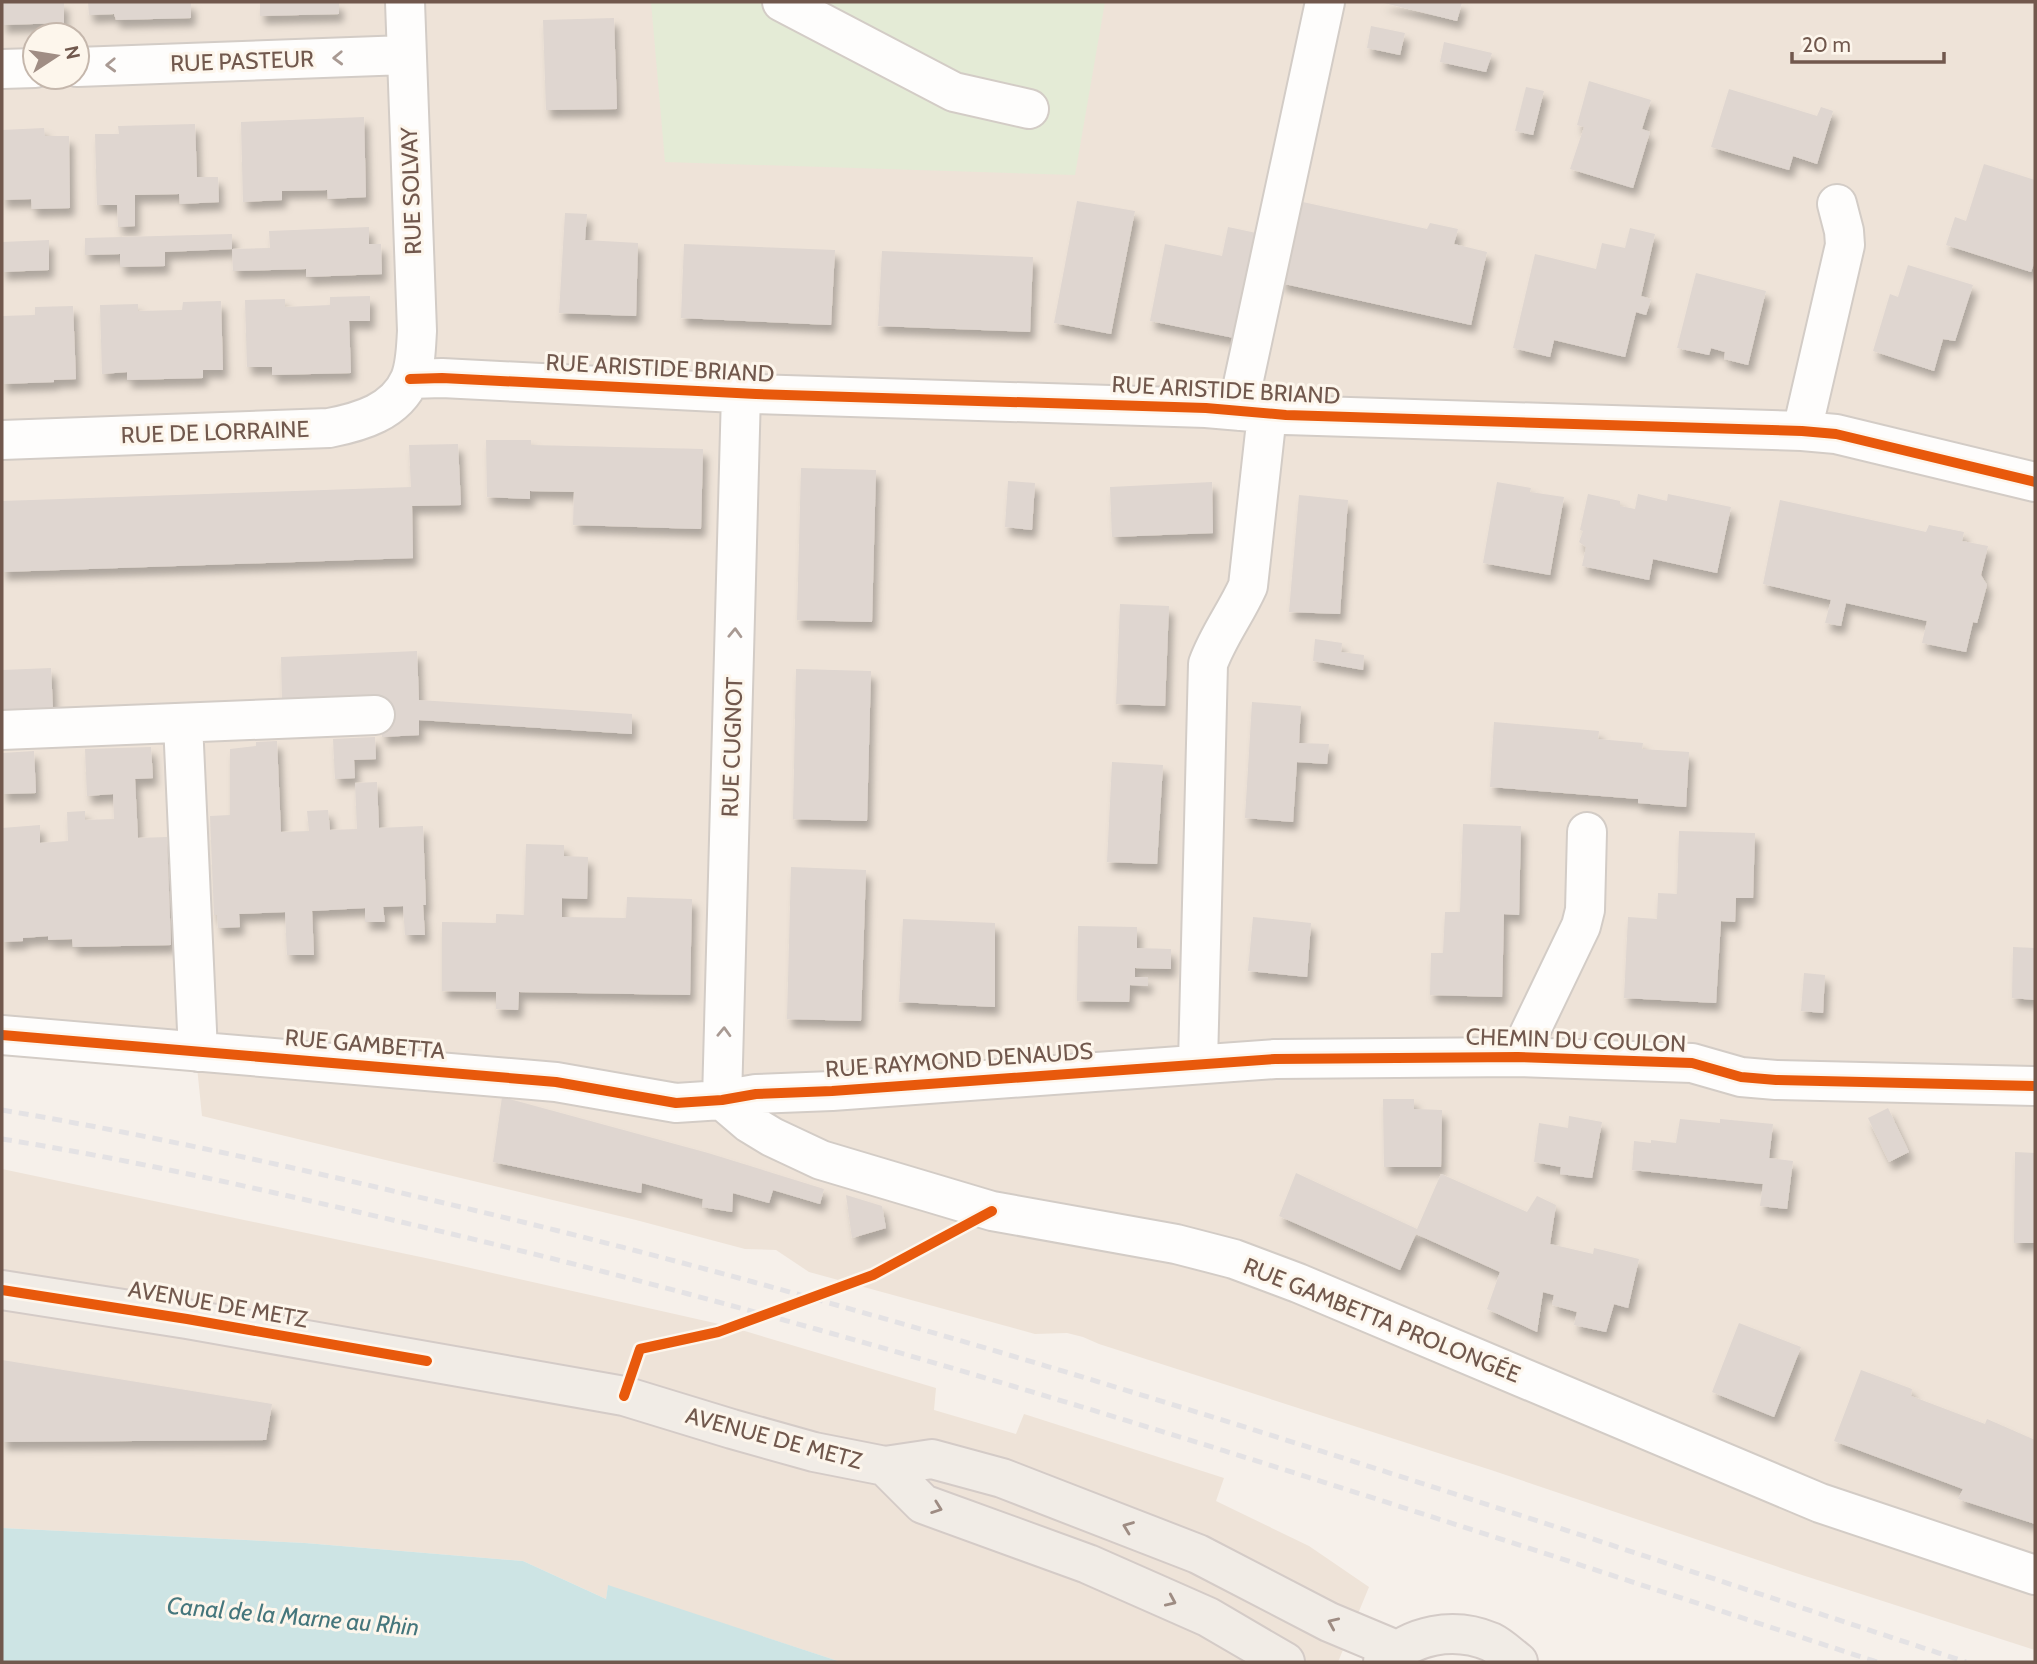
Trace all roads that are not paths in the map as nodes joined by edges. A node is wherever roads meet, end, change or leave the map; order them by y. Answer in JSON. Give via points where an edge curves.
{"nodes":[{"id":1,"x":405,"y":2,"type":"edge"},
{"id":2,"x":782,"y":2,"type":"edge"},
{"id":3,"x":1325,"y":2,"type":"edge"},
{"id":4,"x":407,"y":55,"type":"junction"},
{"id":5,"x":91,"y":66,"type":"edge"},
{"id":6,"x":21,"y":68,"type":"edge"},
{"id":7,"x":2,"y":69,"type":"edge"},
{"id":8,"x":1029,"y":109,"type":"dead end"},
{"id":9,"x":1837,"y":204,"type":"dead end"},
{"id":10,"x":410,"y":379,"type":"junction"},
{"id":11,"x":741,"y":393,"type":"junction"},
{"id":12,"x":1253,"y":413,"type":"junction"},
{"id":13,"x":1802,"y":431,"type":"junction"},
{"id":14,"x":2,"y":440,"type":"edge"},
{"id":15,"x":2035,"y":482,"type":"edge"},
{"id":16,"x":375,"y":715,"type":"dead end"},
{"id":17,"x":183,"y":723,"type":"junction"},
{"id":18,"x":2,"y":730,"type":"edge"},
{"id":19,"x":1587,"y":832,"type":"dead end"},
{"id":20,"x":2,"y":1035,"type":"edge"},
{"id":21,"x":198,"y":1052,"type":"junction"},
{"id":22,"x":1518,"y":1057,"type":"junction"},
{"id":23,"x":1198,"y":1063,"type":"junction"},
{"id":24,"x":2035,"y":1086,"type":"edge"},
{"id":25,"x":722,"y":1100,"type":"junction"},
{"id":26,"x":2,"y":1290,"type":"edge"},
{"id":27,"x":885,"y":1466,"type":"junction"},
{"id":28,"x":2035,"y":1575,"type":"edge"},
{"id":29,"x":1389,"y":1656,"type":"edge"},
{"id":30,"x":1284,"y":1662,"type":"edge"},
{"id":31,"x":1518,"y":1662,"type":"edge"}],
"edges":[{"from":1,"to":4,"type":"street","name":"RUE SOLVAY"},
{"from":2,"to":8,"type":"street","via":[[954,92]]},
{"from":3,"to":12,"type":"street","via":[[1242,384]]},
{"from":4,"to":5,"type":"street","name":"RUE PASTEUR","one_way":true},
{"from":4,"to":10,"type":"street","name":"RUE SOLVAY","via":[[417,331]]},
{"from":6,"to":7,"type":"street"},
{"from":9,"to":13,"type":"street","via":[[1845,245]]},
{"from":10,"to":11,"type":"street","name":"RUE ARISTIDE BRIAND"},
{"from":10,"to":14,"type":"street","name":"RUE DE LORRAINE","via":[[385,408],[355,423],[329,428]]},
{"from":11,"to":12,"type":"street","name":"RUE ARISTIDE BRIAND"},
{"from":25,"to":11,"type":"street","name":"RUE CUGNOT","one_way":true},
{"from":12,"to":13,"type":"street","name":"RUE ARISTIDE BRIAND"},
{"from":12,"to":23,"type":"street","via":[[1248,586],[1208,664]]},
{"from":13,"to":15,"type":"street","name":"RUE ARISTIDE BRIAND","via":[[1836,434]]},
{"from":16,"to":17,"type":"street"},
{"from":17,"to":18,"type":"street"},
{"from":17,"to":21,"type":"street"},
{"from":19,"to":22,"type":"street","via":[[1581,926]]},
{"from":20,"to":21,"type":"street","name":"RUE GAMBETTA"},
{"from":21,"to":25,"type":"street","name":"RUE GAMBETTA","via":[[556,1082],[676,1103]]},
{"from":22,"to":23,"type":"street","name":"CHEMIN DU COULON"},
{"from":22,"to":24,"type":"street","name":"CHEMIN DU COULON","via":[[1692,1063],[1741,1077],[1776,1080]]},
{"from":23,"to":25,"type":"street","name":"RUE RAYMOND DENAUDS"},
{"from":25,"to":28,"type":"street","name":"RUE GAMBETTA PROLONGÉE","via":[[772,1138],[821,1160],[992,1212],[1176,1244],[1234,1259],[1821,1503]]},
{"from":26,"to":27,"type":"main road","name":"AVENUE DE METZ","via":[[624,1396],[814,1452]]},
{"from":29,"to":27,"type":"main road","name":"AVENUE DE METZ","one_way":true,"via":[[1198,1553],[1002,1478],[932,1459]]},
{"from":27,"to":30,"type":"main road","name":"AVENUE DE METZ","one_way":true,"via":[[923,1504],[1088,1564],[1184,1606]]},
{"from":29,"to":31,"type":"main road","via":[[1427,1636],[1461,1633],[1493,1643]]}]}
